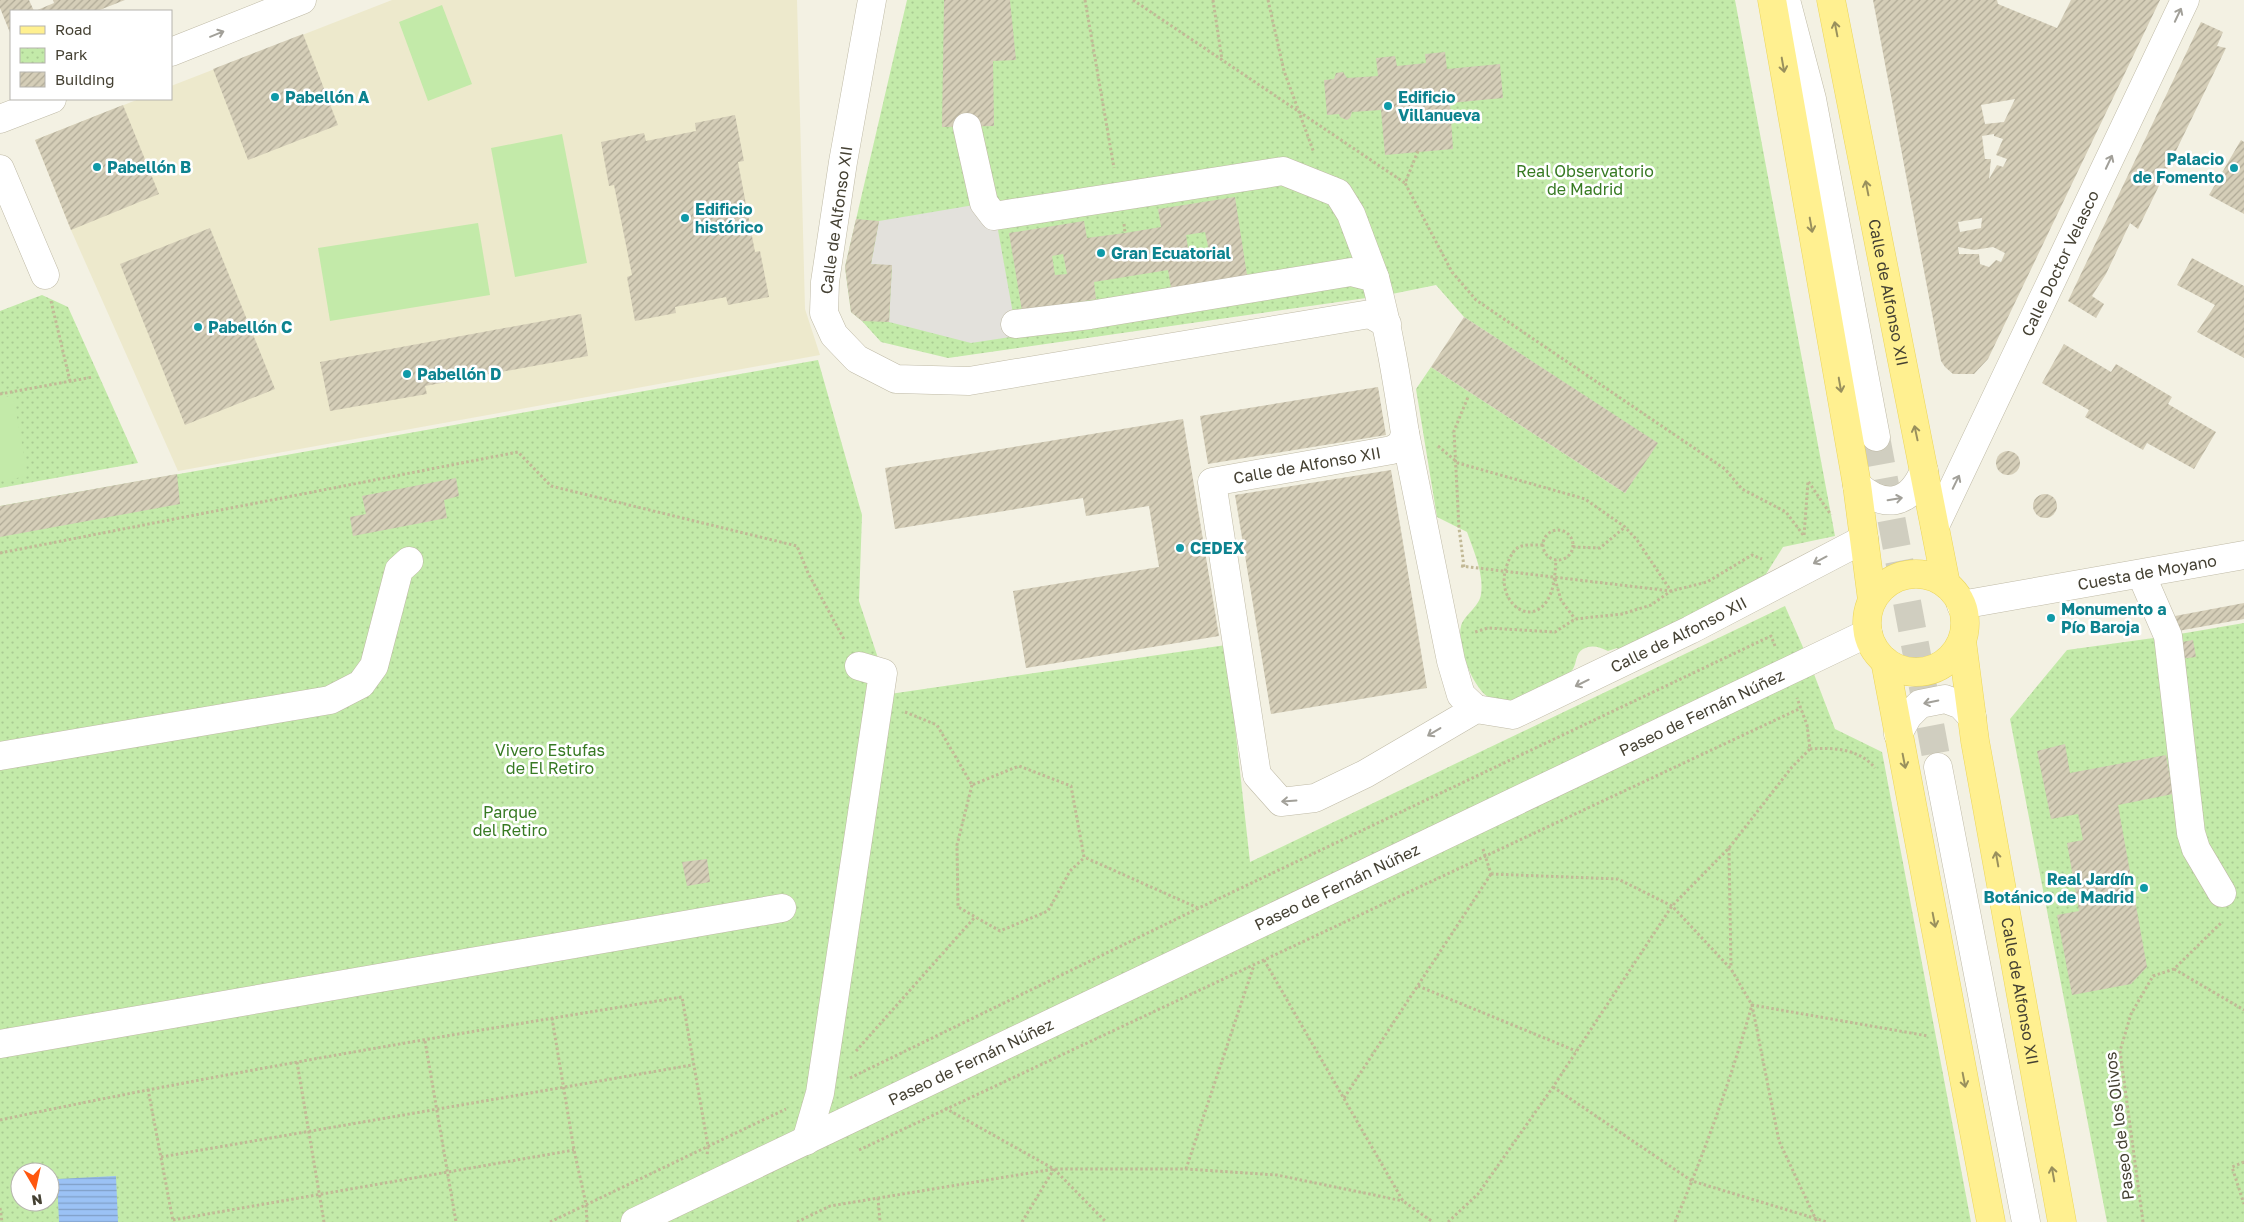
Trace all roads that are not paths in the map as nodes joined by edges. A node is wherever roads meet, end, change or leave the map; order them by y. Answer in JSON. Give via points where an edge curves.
{"nodes":[{"id":1,"x":302,"y":0,"type":"edge"},
{"id":2,"x":872,"y":0,"type":"edge"},
{"id":3,"x":1772,"y":0,"type":"edge"},
{"id":4,"x":1786,"y":0,"type":"edge"},
{"id":5,"x":1803,"y":0,"type":"edge"},
{"id":6,"x":1831,"y":0,"type":"edge"},
{"id":7,"x":2185,"y":0,"type":"edge"},
{"id":8,"x":172,"y":52,"type":"edge"},
{"id":9,"x":49,"y":100,"type":"edge"},
{"id":10,"x":1812,"y":100,"type":"junction"},
{"id":11,"x":0,"y":119,"type":"edge"},
{"id":12,"x":967,"y":127,"type":"dead end"},
{"id":13,"x":0,"y":169,"type":"edge"},
{"id":14,"x":45,"y":275,"type":"road end"},
{"id":15,"x":1375,"y":278,"type":"junction"},
{"id":16,"x":1015,"y":324,"type":"dead end"},
{"id":17,"x":1387,"y":324,"type":"junction"},
{"id":18,"x":1406,"y":433,"type":"junction"},
{"id":19,"x":1876,"y":437,"type":"tunnel mouth"},
{"id":20,"x":1924,"y":472,"type":"junction"},
{"id":21,"x":1856,"y":485,"type":"junction"},
{"id":22,"x":1935,"y":526,"type":"junction"},
{"id":23,"x":1864,"y":538,"type":"junction"},
{"id":24,"x":2244,"y":555,"type":"edge"},
{"id":25,"x":409,"y":561,"type":"dead end"},
{"id":26,"x":2141,"y":574,"type":"junction"},
{"id":27,"x":1953,"y":595,"type":"junction"},
{"id":28,"x":1872,"y":600,"type":"junction"},
{"id":29,"x":1868,"y":633,"type":"junction"},
{"id":30,"x":1962,"y":641,"type":"junction"},
{"id":31,"x":1885,"y":661,"type":"junction"},
{"id":32,"x":859,"y":666,"type":"road end"},
{"id":33,"x":1476,"y":709,"type":"junction"},
{"id":34,"x":1972,"y":717,"type":"junction"},
{"id":35,"x":1898,"y":734,"type":"junction"},
{"id":36,"x":0,"y":756,"type":"edge"},
{"id":37,"x":1938,"y":767,"type":"tunnel mouth"},
{"id":38,"x":2225,"y":904,"type":"road end"},
{"id":39,"x":782,"y":908,"type":"dead end"},
{"id":40,"x":0,"y":1044,"type":"edge"},
{"id":41,"x":806,"y":1141,"type":"junction"},
{"id":42,"x":636,"y":1222,"type":"edge"},
{"id":43,"x":1991,"y":1222,"type":"edge"},
{"id":44,"x":2026,"y":1222,"type":"edge"},
{"id":45,"x":2062,"y":1222,"type":"edge"}],
"edges":[{"from":8,"to":1,"type":"street","one_way":true},
{"from":2,"to":17,"type":"street","name":"Calle de Alfonso XII","via":[[824,282],[824,313],[834,335],[856,358],[896,379],[969,381],[1361,315],[1370,314]]},
{"from":3,"to":21,"type":"main road","one_way":true},
{"from":4,"to":10,"type":"street"},
{"from":5,"to":10,"type":"street"},
{"from":20,"to":6,"type":"main road","name":"Calle de Alfonso XII","one_way":true},
{"from":22,"to":7,"type":"street","name":"Calle Doctor Velasco","one_way":true},
{"from":9,"to":11,"type":"street"},
{"from":10,"to":19,"type":"street"},
{"from":12,"to":15,"type":"street","via":[[984,202],[994,216],[1284,171],[1338,193],[1351,214]]},
{"from":13,"to":14,"type":"street"},
{"from":15,"to":16,"type":"street","via":[[1351,272],[1090,315]]},
{"from":15,"to":17,"type":"street"},
{"from":17,"to":18,"type":"street"},
{"from":18,"to":33,"type":"street","via":[[1447,641],[1461,695]]},
{"from":33,"to":18,"type":"street","name":"Calle de Alfonso XII","one_way":true,"via":[[1365,774],[1316,798],[1281,802],[1257,775],[1212,482],[1392,450],[1402,444]]},
{"from":21,"to":20,"type":"street","one_way":true,"via":[[1874,498],[1894,500],[1912,492]]},
{"from":20,"to":22,"type":"main road","name":"Calle de Alfonso XII"},
{"from":21,"to":23,"type":"main road"},
{"from":22,"to":27,"type":"main road","name":"Calle de Alfonso XII"},
{"from":23,"to":28,"type":"main road"},
{"from":23,"to":33,"type":"street","name":"Calle de Alfonso XII","one_way":true,"via":[[1690,630],[1513,715]]},
{"from":24,"to":26,"type":"street","name":"Cuesta de Moyano"},
{"from":25,"to":36,"type":"street","via":[[400,570],[374,666],[362,684],[330,700]]},
{"from":26,"to":27,"type":"street","name":"Cuesta de Moyano"},
{"from":26,"to":38,"type":"street","via":[[2168,636],[2191,833]]},
{"from":27,"to":28,"type":"main road","via":[[1930,576],[1920,574],[1904,576],[1886,585]]},
{"from":27,"to":30,"type":"main road","name":"Calle de Alfonso XII","via":[[1965,624]]},
{"from":28,"to":29,"type":"main road","via":[[1867,616]]},
{"from":29,"to":31,"type":"main road","via":[[1874,649]]},
{"from":29,"to":41,"type":"street","name":"Paseo de Fernán Núñez"},
{"from":30,"to":31,"type":"main road","via":[[1945,662],[1926,671],[1905,671]]},
{"from":30,"to":34,"type":"main road","name":"Calle de Alfonso XII"},
{"from":31,"to":35,"type":"main road"},
{"from":32,"to":41,"type":"street","via":[[883,673],[820,1093]]},
{"from":34,"to":35,"type":"street","one_way":true,"via":[[1960,705],[1945,699],[1920,704],[1908,716]]},
{"from":45,"to":34,"type":"main road","name":"Calle de Alfonso XII","one_way":true},
{"from":35,"to":43,"type":"main road","one_way":true},
{"from":37,"to":44,"type":"street"},
{"from":39,"to":40,"type":"street"},
{"from":41,"to":42,"type":"street","name":"Paseo de Fernán Núñez"}]}
